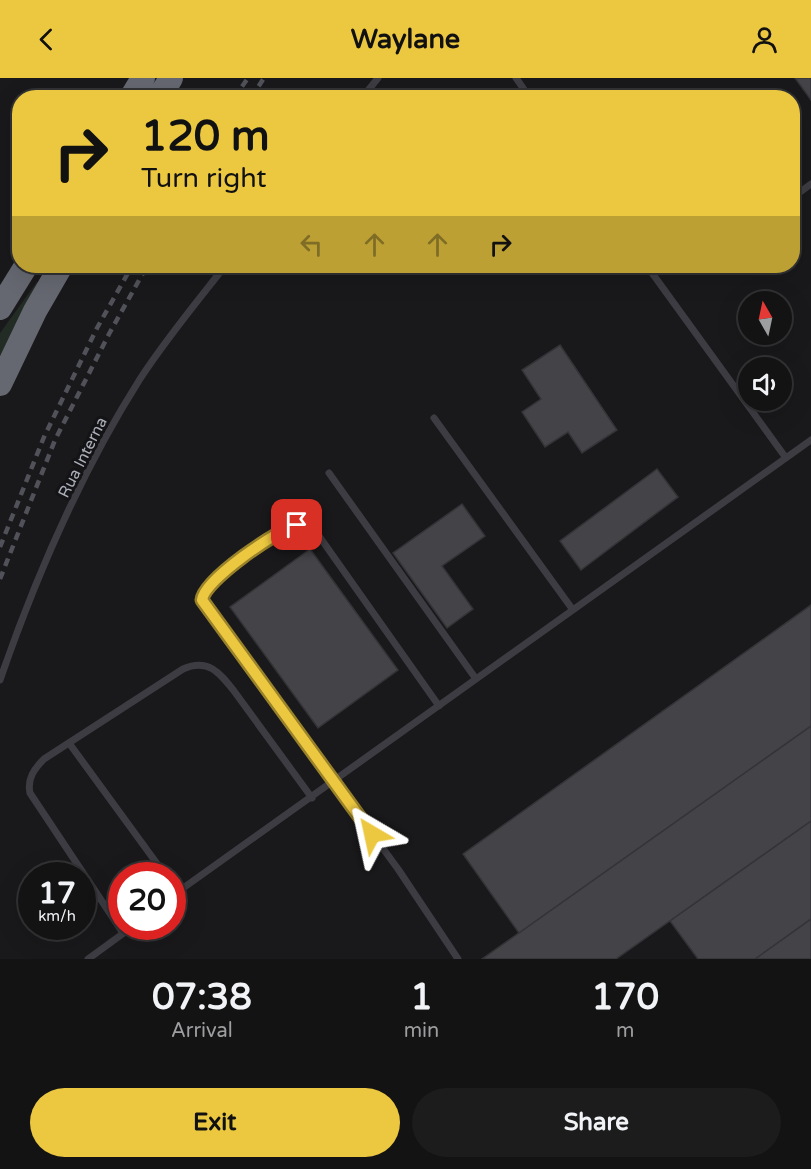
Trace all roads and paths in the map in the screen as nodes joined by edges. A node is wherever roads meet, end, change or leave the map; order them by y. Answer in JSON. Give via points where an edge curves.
{"nodes":[{"id":1,"x":378,"y":78,"type":"edge"},
{"id":2,"x":368,"y":90,"type":"edge"},
{"id":3,"x":22,"y":273,"type":"edge"},
{"id":4,"x":57,"y":273,"type":"edge"},
{"id":5,"x":220,"y":273,"type":"edge"},
{"id":6,"x":652,"y":273,"type":"edge"},
{"id":7,"x":0,"y":308,"type":"edge"},
{"id":8,"x":0,"y":384,"type":"edge"},
{"id":9,"x":434,"y":418,"type":"dead end"},
{"id":10,"x":811,"y":440,"type":"edge"},
{"id":11,"x":786,"y":458,"type":"junction"},
{"id":12,"x":328,"y":473,"type":"dead end"},
{"id":13,"x":573,"y":610,"type":"junction"},
{"id":14,"x":476,"y":679,"type":"junction"},
{"id":15,"x":0,"y":680,"type":"edge"},
{"id":16,"x":440,"y":706,"type":"junction"},
{"id":17,"x":69,"y":743,"type":"junction"},
{"id":18,"x":334,"y":783,"type":"junction"},
{"id":19,"x":312,"y":798,"type":"junction"},
{"id":20,"x":156,"y":862,"type":"edge"},
{"id":21,"x":186,"y":887,"type":"edge"},
{"id":22,"x":108,"y":910,"type":"edge"},
{"id":23,"x":114,"y":940,"type":"edge"},
{"id":24,"x":88,"y":959,"type":"edge"},
{"id":25,"x":458,"y":959,"type":"edge"}],
"edges":[{"from":1,"to":2,"type":"lane"},
{"from":3,"to":7,"type":"highway"},
{"from":4,"to":8,"type":"highway"},
{"from":5,"to":15,"type":"lane","name":"Rua Interna","via":[[141,378],[103,442],[48,555]]},
{"from":6,"to":11,"type":"lane"},
{"from":9,"to":13,"type":"lane"},
{"from":10,"to":11,"type":"lane"},
{"from":11,"to":13,"type":"lane"},
{"from":12,"to":14,"type":"lane"},
{"from":13,"to":14,"type":"lane"},
{"from":14,"to":16,"type":"lane"},
{"from":16,"to":18,"type":"lane"},
{"from":16,"to":18,"type":"lane","via":[[315,531],[297,525],[269,539],[209,585],[202,600]]},
{"from":17,"to":19,"type":"lane","via":[[183,669],[207,664],[234,690]]},
{"from":17,"to":20,"type":"lane"},
{"from":17,"to":22,"type":"lane","via":[[38,765],[29,780],[30,793]]},
{"from":18,"to":19,"type":"lane"},
{"from":18,"to":25,"type":"lane"},
{"from":19,"to":21,"type":"lane"},
{"from":23,"to":24,"type":"lane"}]}
